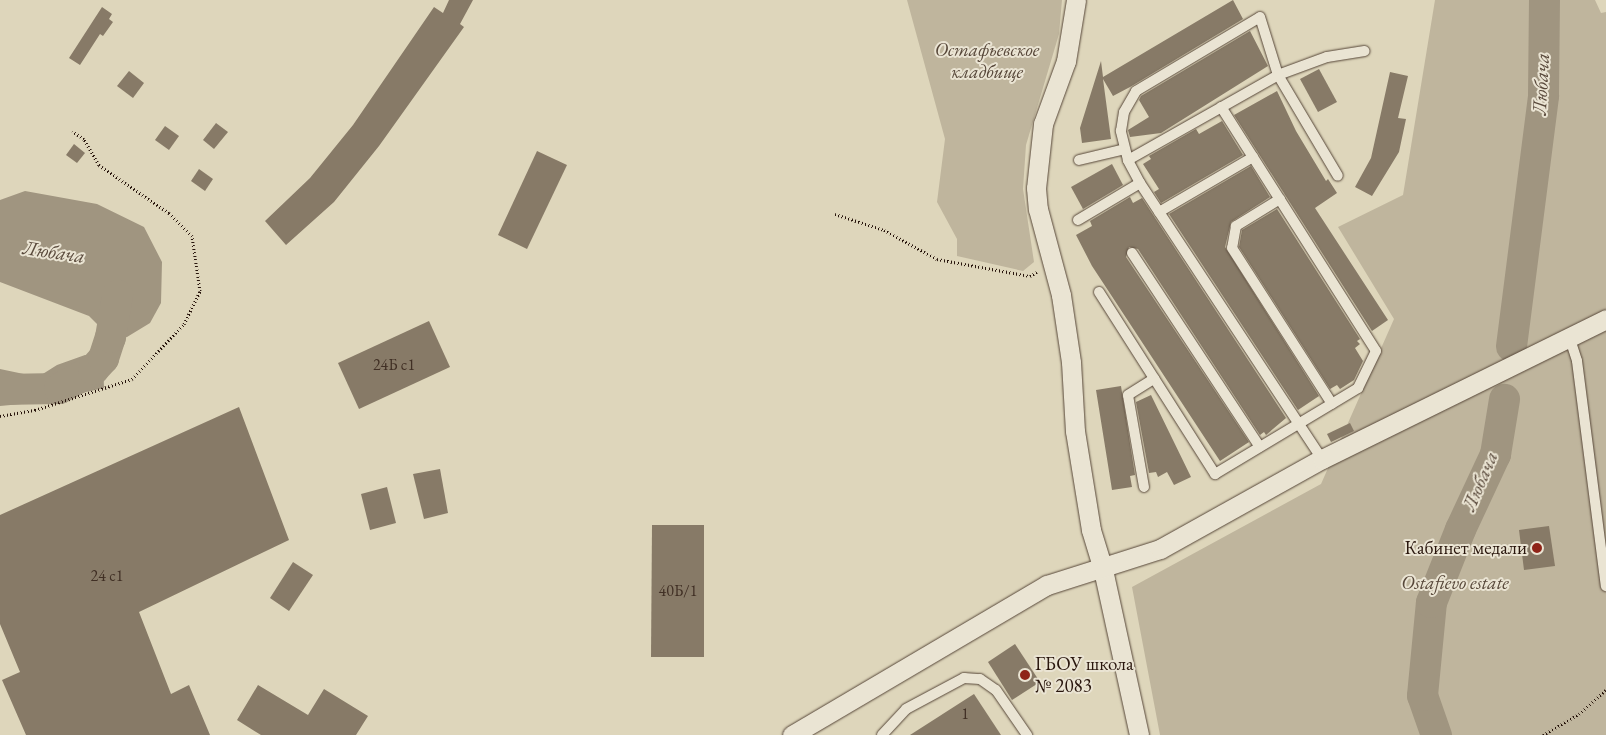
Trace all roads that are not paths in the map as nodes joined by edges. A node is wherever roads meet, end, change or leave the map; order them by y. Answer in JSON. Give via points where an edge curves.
{"nodes":[{"id":1,"x":1076,"y":0,"type":"edge"},
{"id":2,"x":1365,"y":51,"type":"dead end"},
{"id":3,"x":1278,"y":75,"type":"junction"},
{"id":4,"x":1221,"y":107,"type":"junction"},
{"id":5,"x":1126,"y":149,"type":"junction"},
{"id":6,"x":1253,"y":157,"type":"junction"},
{"id":7,"x":1079,"y":160,"type":"dead end"},
{"id":8,"x":1128,"y":160,"type":"junction"},
{"id":9,"x":1338,"y":176,"type":"dead end"},
{"id":10,"x":1140,"y":183,"type":"junction"},
{"id":11,"x":1280,"y":199,"type":"junction"},
{"id":12,"x":1159,"y":212,"type":"junction"},
{"id":13,"x":1078,"y":220,"type":"dead end"},
{"id":14,"x":1132,"y":253,"type":"dead end"},
{"id":15,"x":1099,"y":292,"type":"dead end"},
{"id":16,"x":1606,"y":319,"type":"edge"},
{"id":17,"x":1569,"y":336,"type":"junction"},
{"id":18,"x":1154,"y":379,"type":"junction"},
{"id":19,"x":1332,"y":404,"type":"junction"},
{"id":20,"x":1299,"y":424,"type":"junction"},
{"id":21,"x":1260,"y":447,"type":"junction"},
{"id":22,"x":1322,"y":459,"type":"junction"},
{"id":23,"x":1144,"y":487,"type":"dead end"},
{"id":24,"x":1102,"y":565,"type":"junction"},
{"id":25,"x":1606,"y":586,"type":"edge"},
{"id":26,"x":792,"y":735,"type":"edge"},
{"id":27,"x":882,"y":735,"type":"edge"},
{"id":28,"x":1027,"y":735,"type":"edge"},
{"id":29,"x":1139,"y":735,"type":"edge"}],
"edges":[{"from":1,"to":24,"type":"street","via":[[1066,61],[1043,124],[1036,188],[1038,209],[1061,295],[1071,362],[1075,431],[1091,530]]},
{"from":2,"to":3,"type":"lane","via":[[1327,57]]},
{"from":3,"to":4,"type":"lane"},
{"from":3,"to":5,"type":"lane","via":[[1260,17],[1136,91],[1124,112],[1121,131]]},
{"from":3,"to":9,"type":"lane"},
{"from":4,"to":6,"type":"lane"},
{"from":4,"to":8,"type":"lane"},
{"from":5,"to":7,"type":"lane"},
{"from":5,"to":8,"type":"lane"},
{"from":6,"to":11,"type":"lane"},
{"from":6,"to":12,"type":"lane"},
{"from":8,"to":10,"type":"lane"},
{"from":10,"to":12,"type":"lane"},
{"from":10,"to":13,"type":"lane"},
{"from":11,"to":19,"type":"lane","via":[[1376,351],[1358,388]]},
{"from":11,"to":19,"type":"lane","via":[[1236,226],[1232,248]]},
{"from":12,"to":20,"type":"lane"},
{"from":14,"to":21,"type":"lane"},
{"from":15,"to":18,"type":"lane"},
{"from":16,"to":17,"type":"street"},
{"from":17,"to":22,"type":"street"},
{"from":17,"to":25,"type":"lane","via":[[1577,361]]},
{"from":18,"to":21,"type":"lane","via":[[1215,474]]},
{"from":18,"to":23,"type":"lane","via":[[1128,395]]},
{"from":19,"to":20,"type":"lane"},
{"from":20,"to":21,"type":"lane"},
{"from":20,"to":22,"type":"lane"},
{"from":22,"to":24,"type":"street","via":[[1160,549]]},
{"from":24,"to":26,"type":"street","via":[[1047,585]]},
{"from":24,"to":29,"type":"street"},
{"from":27,"to":28,"type":"lane","via":[[906,709],[964,678],[980,680],[996,690]]}]}
